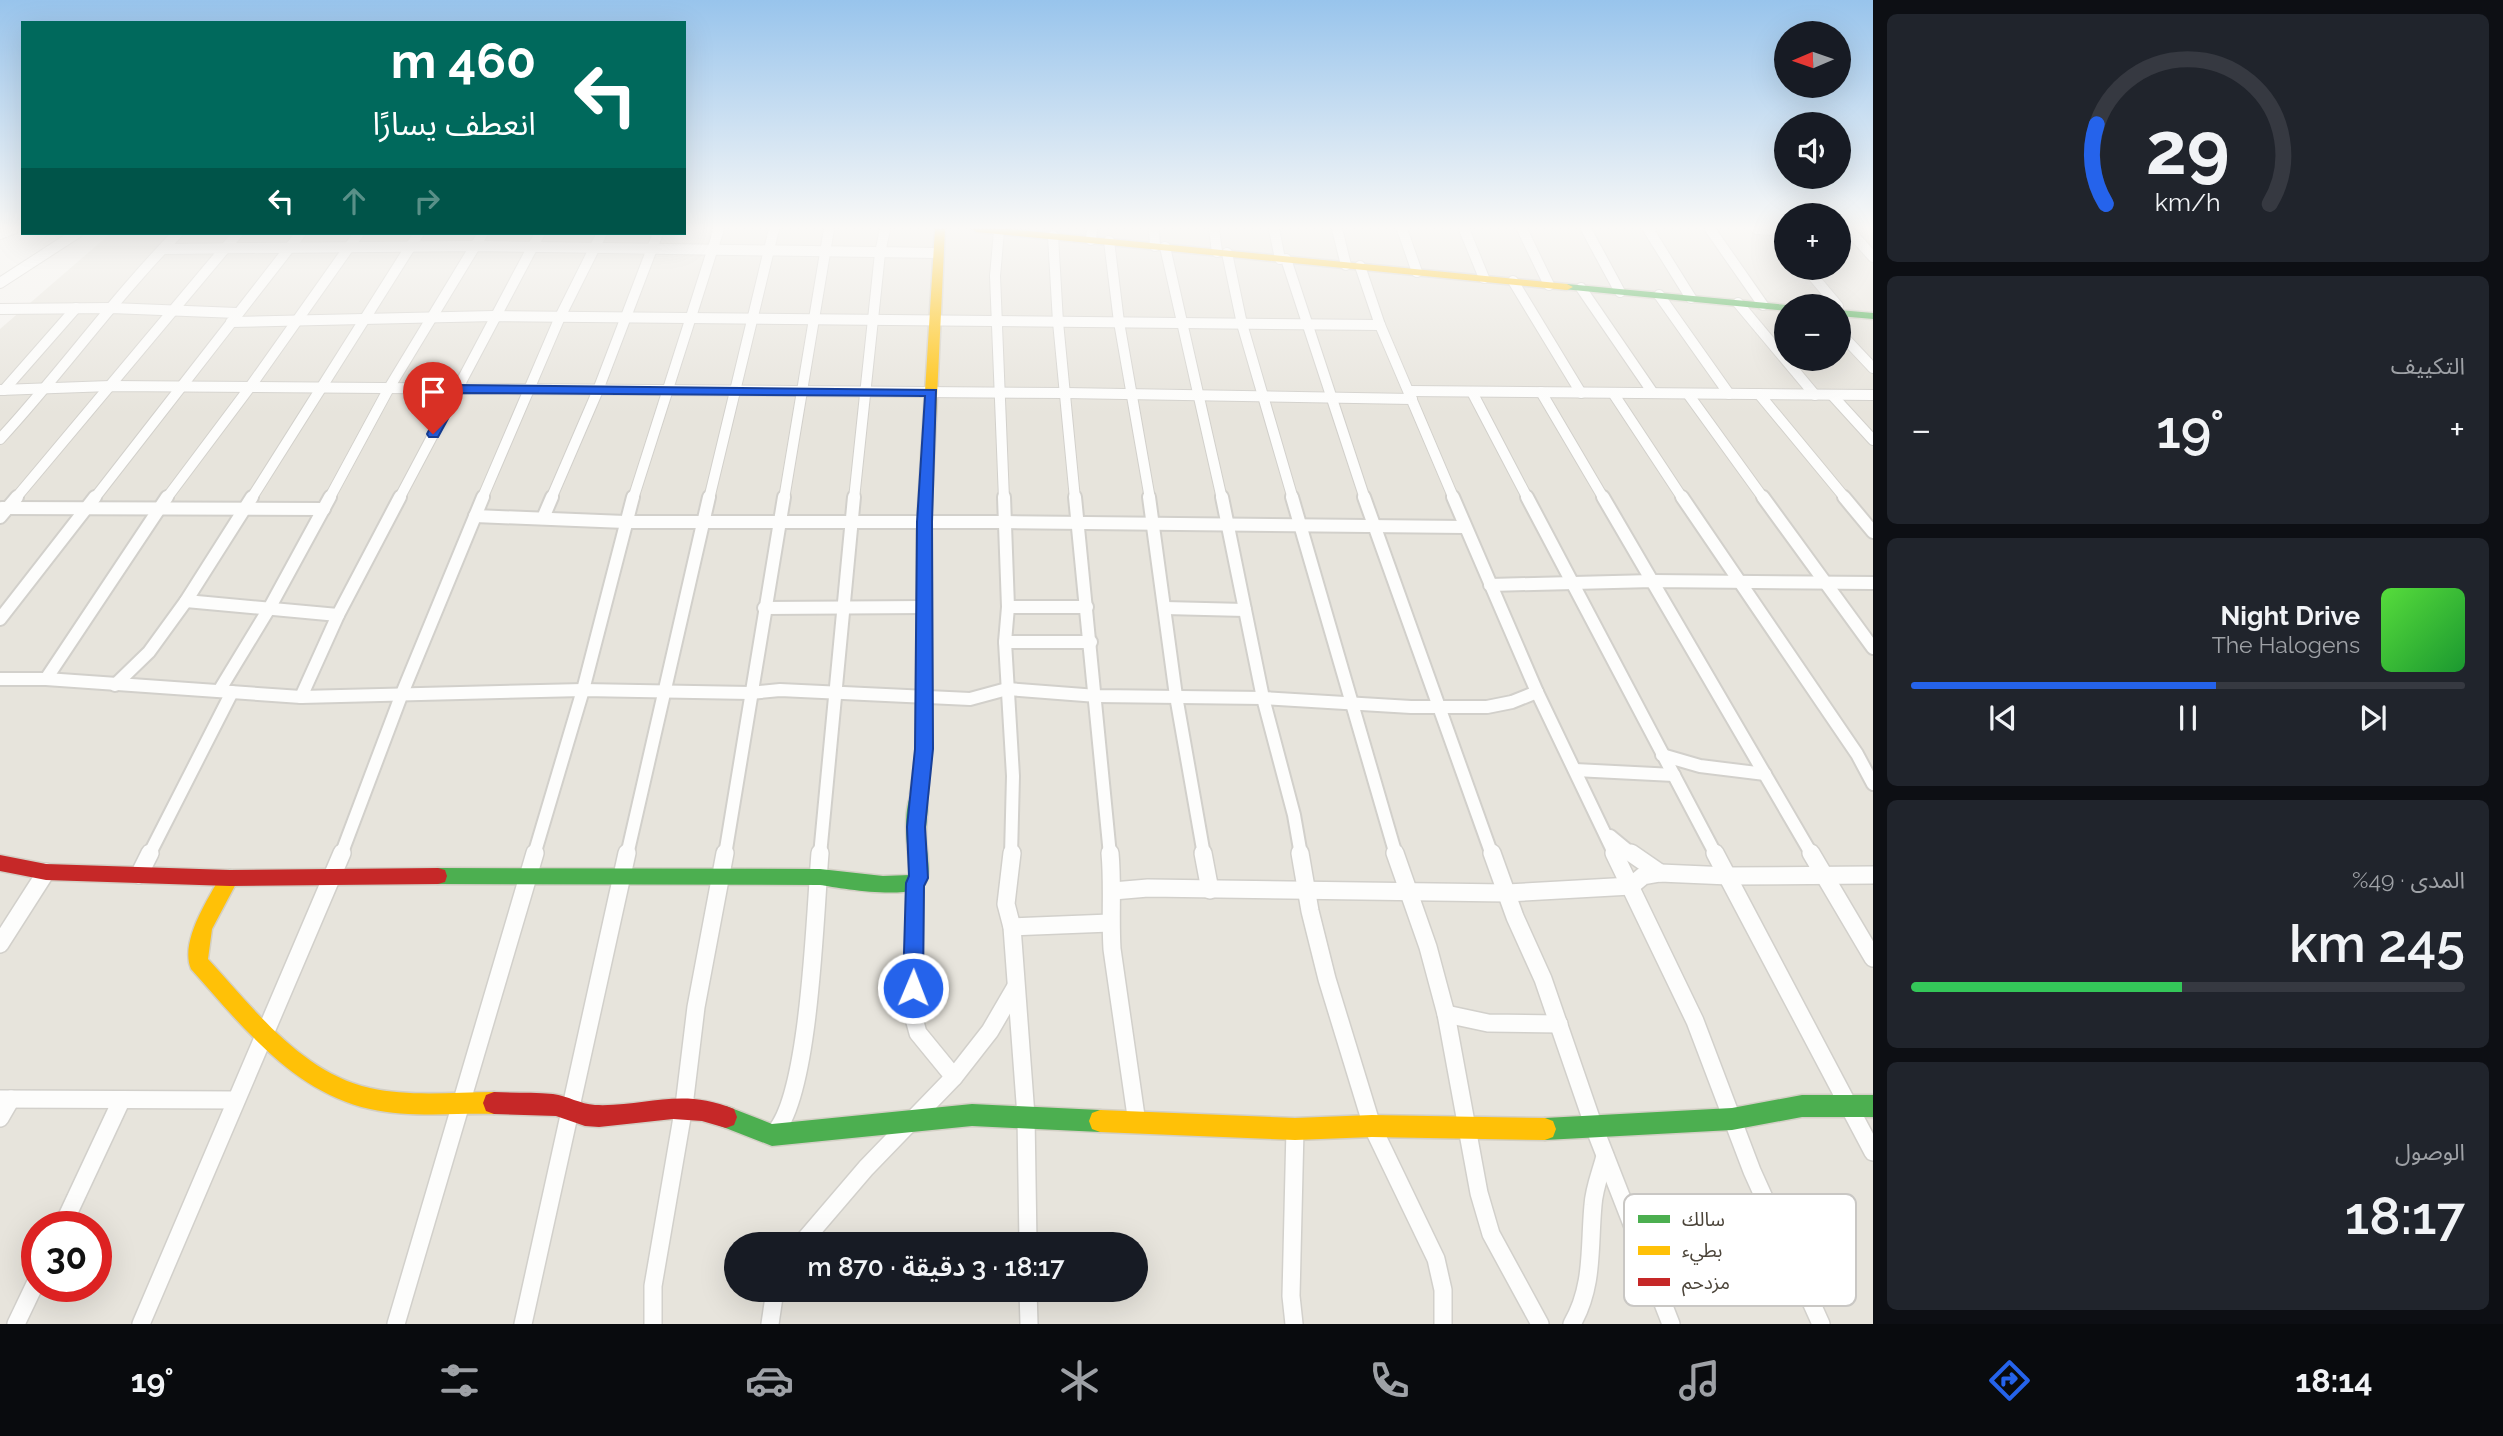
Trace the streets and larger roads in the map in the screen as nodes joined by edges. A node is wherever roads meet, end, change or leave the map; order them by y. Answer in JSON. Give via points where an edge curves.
{"nodes":[{"id":1,"x":124,"y":291,"type":"edge"},
{"id":2,"x":191,"y":291,"type":"edge"},
{"id":3,"x":256,"y":291,"type":"edge"},
{"id":4,"x":319,"y":291,"type":"edge"},
{"id":5,"x":382,"y":291,"type":"edge"},
{"id":6,"x":448,"y":291,"type":"edge"},
{"id":7,"x":508,"y":291,"type":"edge"},
{"id":8,"x":573,"y":291,"type":"edge"},
{"id":9,"x":634,"y":291,"type":"edge"},
{"id":10,"x":698,"y":291,"type":"edge"},
{"id":11,"x":758,"y":291,"type":"edge"},
{"id":12,"x":817,"y":291,"type":"edge"},
{"id":13,"x":876,"y":291,"type":"edge"},
{"id":14,"x":936,"y":291,"type":"edge"},
{"id":15,"x":997,"y":291,"type":"edge"},
{"id":16,"x":1056,"y":291,"type":"edge"},
{"id":17,"x":1115,"y":291,"type":"edge"},
{"id":18,"x":1172,"y":291,"type":"edge"},
{"id":19,"x":1233,"y":291,"type":"edge"},
{"id":20,"x":1294,"y":291,"type":"edge"},
{"id":21,"x":1364,"y":291,"type":"edge"},
{"id":22,"x":1519,"y":291,"type":"edge"},
{"id":23,"x":1583,"y":291,"type":"edge"},
{"id":24,"x":1608,"y":291,"type":"edge"},
{"id":25,"x":1687,"y":291,"type":"edge"},
{"id":26,"x":1753,"y":291,"type":"edge"},
{"id":27,"x":1620,"y":292,"type":"joint"},
{"id":28,"x":1659,"y":295,"type":"junction"},
{"id":29,"x":1692,"y":298,"type":"junction"},
{"id":30,"x":1738,"y":303,"type":"junction"},
{"id":31,"x":1763,"y":305,"type":"junction"},
{"id":32,"x":1774,"y":306,"type":"edge"},
{"id":33,"x":76,"y":308,"type":"junction"},
{"id":34,"x":111,"y":308,"type":"junction"},
{"id":35,"x":0,"y":310,"type":"edge"},
{"id":36,"x":175,"y":311,"type":"junction"},
{"id":37,"x":1851,"y":312,"type":"edge"},
{"id":38,"x":494,"y":316,"type":"junction"},
{"id":39,"x":1873,"y":316,"type":"edge"},
{"id":40,"x":560,"y":317,"type":"junction"},
{"id":41,"x":624,"y":317,"type":"junction"},
{"id":42,"x":234,"y":318,"type":"junction"},
{"id":43,"x":365,"y":318,"type":"junction"},
{"id":44,"x":431,"y":318,"type":"junction"},
{"id":45,"x":689,"y":318,"type":"junction"},
{"id":46,"x":299,"y":319,"type":"junction"},
{"id":47,"x":752,"y":319,"type":"junction"},
{"id":48,"x":813,"y":320,"type":"junction"},
{"id":49,"x":873,"y":320,"type":"junction"},
{"id":50,"x":935,"y":321,"type":"junction"},
{"id":51,"x":998,"y":321,"type":"junction"},
{"id":52,"x":1058,"y":322,"type":"junction"},
{"id":53,"x":1119,"y":322,"type":"junction"},
{"id":54,"x":1180,"y":323,"type":"junction"},
{"id":55,"x":1242,"y":324,"type":"junction"},
{"id":56,"x":1306,"y":324,"type":"junction"},
{"id":57,"x":1380,"y":325,"type":"junction"},
{"id":58,"x":1851,"y":345,"type":"edge"},
{"id":59,"x":1873,"y":368,"type":"edge"},
{"id":60,"x":110,"y":386,"type":"junction"},
{"id":61,"x":181,"y":386,"type":"junction"},
{"id":62,"x":250,"y":387,"type":"junction"},
{"id":63,"x":47,"y":388,"type":"junction"},
{"id":64,"x":322,"y":388,"type":"junction"},
{"id":65,"x":389,"y":388,"type":"junction"},
{"id":66,"x":457,"y":389,"type":"junction"},
{"id":67,"x":2,"y":390,"type":"edge"},
{"id":68,"x":528,"y":390,"type":"junction"},
{"id":69,"x":598,"y":390,"type":"junction"},
{"id":70,"x":669,"y":391,"type":"junction"},
{"id":71,"x":736,"y":391,"type":"junction"},
{"id":72,"x":803,"y":391,"type":"junction"},
{"id":73,"x":866,"y":392,"type":"junction"},
{"id":74,"x":932,"y":392,"type":"junction"},
{"id":75,"x":1000,"y":392,"type":"junction"},
{"id":76,"x":1472,"y":392,"type":"junction"},
{"id":77,"x":1541,"y":392,"type":"junction"},
{"id":78,"x":1065,"y":393,"type":"junction"},
{"id":79,"x":1581,"y":393,"type":"junction"},
{"id":80,"x":1613,"y":393,"type":"junction"},
{"id":81,"x":1653,"y":393,"type":"junction"},
{"id":82,"x":1131,"y":394,"type":"junction"},
{"id":83,"x":1688,"y":394,"type":"junction"},
{"id":84,"x":1729,"y":394,"type":"junction"},
{"id":85,"x":1759,"y":394,"type":"junction"},
{"id":86,"x":1199,"y":395,"type":"junction"},
{"id":87,"x":1411,"y":395,"type":"junction"},
{"id":88,"x":1815,"y":395,"type":"junction"},
{"id":89,"x":1832,"y":395,"type":"junction"},
{"id":90,"x":1873,"y":395,"type":"edge"},
{"id":91,"x":1264,"y":396,"type":"junction"},
{"id":92,"x":1331,"y":398,"type":"junction"},
{"id":93,"x":0,"y":439,"type":"edge"},
{"id":94,"x":1873,"y":440,"type":"edge"},
{"id":95,"x":158,"y":509,"type":"junction"},
{"id":96,"x":246,"y":509,"type":"junction"},
{"id":97,"x":324,"y":509,"type":"junction"},
{"id":98,"x":86,"y":510,"type":"junction"},
{"id":99,"x":3,"y":511,"type":"edge"},
{"id":100,"x":475,"y":516,"type":"junction"},
{"id":101,"x":543,"y":518,"type":"junction"},
{"id":102,"x":705,"y":521,"type":"junction"},
{"id":103,"x":779,"y":521,"type":"junction"},
{"id":104,"x":625,"y":522,"type":"junction"},
{"id":105,"x":853,"y":522,"type":"junction"},
{"id":106,"x":925,"y":522,"type":"junction"},
{"id":107,"x":1004,"y":522,"type":"junction"},
{"id":108,"x":1078,"y":522,"type":"junction"},
{"id":109,"x":1154,"y":523,"type":"junction"},
{"id":110,"x":1228,"y":524,"type":"junction"},
{"id":111,"x":1301,"y":525,"type":"junction"},
{"id":112,"x":1374,"y":526,"type":"junction"},
{"id":113,"x":1465,"y":527,"type":"junction"},
{"id":114,"x":1873,"y":533,"type":"edge"},
{"id":115,"x":1653,"y":581,"type":"junction"},
{"id":116,"x":1738,"y":582,"type":"junction"},
{"id":117,"x":1826,"y":582,"type":"junction"},
{"id":118,"x":1572,"y":583,"type":"junction"},
{"id":119,"x":1873,"y":583,"type":"edge"},
{"id":120,"x":1490,"y":585,"type":"junction"},
{"id":121,"x":186,"y":601,"type":"junction"},
{"id":122,"x":844,"y":606,"type":"junction"},
{"id":123,"x":270,"y":607,"type":"junction"},
{"id":124,"x":925,"y":607,"type":"junction"},
{"id":125,"x":1008,"y":607,"type":"junction"},
{"id":126,"x":1087,"y":607,"type":"junction"},
{"id":127,"x":764,"y":608,"type":"junction"},
{"id":128,"x":1165,"y":608,"type":"junction"},
{"id":129,"x":1245,"y":611,"type":"junction"},
{"id":130,"x":338,"y":615,"type":"junction"},
{"id":131,"x":0,"y":619,"type":"edge"},
{"id":132,"x":1005,"y":642,"type":"junction"},
{"id":133,"x":1091,"y":642,"type":"junction"},
{"id":134,"x":1873,"y":648,"type":"edge"},
{"id":135,"x":0,"y":679,"type":"edge"},
{"id":136,"x":46,"y":679,"type":"junction"},
{"id":137,"x":115,"y":685,"type":"junction"},
{"id":138,"x":1007,"y":689,"type":"junction"},
{"id":139,"x":583,"y":690,"type":"junction"},
{"id":140,"x":663,"y":690,"type":"junction"},
{"id":141,"x":226,"y":692,"type":"junction"},
{"id":142,"x":834,"y":692,"type":"junction"},
{"id":143,"x":1537,"y":692,"type":"junction"},
{"id":144,"x":750,"y":693,"type":"junction"},
{"id":145,"x":401,"y":696,"type":"junction"},
{"id":146,"x":1097,"y":696,"type":"junction"},
{"id":147,"x":1176,"y":696,"type":"junction"},
{"id":148,"x":301,"y":697,"type":"junction"},
{"id":149,"x":922,"y":697,"type":"junction"},
{"id":150,"x":1263,"y":698,"type":"junction"},
{"id":151,"x":1353,"y":704,"type":"junction"},
{"id":152,"x":1441,"y":707,"type":"junction"},
{"id":153,"x":1662,"y":755,"type":"junction"},
{"id":154,"x":1575,"y":770,"type":"junction"},
{"id":155,"x":1765,"y":774,"type":"junction"},
{"id":156,"x":1674,"y":775,"type":"junction"},
{"id":157,"x":1873,"y":784,"type":"edge"},
{"id":158,"x":1605,"y":832,"type":"junction"},
{"id":159,"x":0,"y":863,"type":"edge"},
{"id":160,"x":46,"y":872,"type":"junction"},
{"id":161,"x":1660,"y":873,"type":"junction"},
{"id":162,"x":1873,"y":874,"type":"edge"},
{"id":163,"x":139,"y":875,"type":"junction"},
{"id":164,"x":1825,"y":875,"type":"junction"},
{"id":165,"x":621,"y":876,"type":"junction"},
{"id":166,"x":1729,"y":876,"type":"junction"},
{"id":167,"x":333,"y":877,"type":"junction"},
{"id":168,"x":526,"y":877,"type":"junction"},
{"id":169,"x":721,"y":877,"type":"junction"},
{"id":170,"x":820,"y":877,"type":"junction"},
{"id":171,"x":230,"y":878,"type":"junction"},
{"id":172,"x":915,"y":883,"type":"junction"},
{"id":173,"x":1631,"y":886,"type":"junction"},
{"id":174,"x":1210,"y":890,"type":"junction"},
{"id":175,"x":1307,"y":890,"type":"junction"},
{"id":176,"x":1406,"y":890,"type":"junction"},
{"id":177,"x":1113,"y":891,"type":"junction"},
{"id":178,"x":1507,"y":893,"type":"junction"},
{"id":179,"x":1110,"y":923,"type":"junction"},
{"id":180,"x":1012,"y":927,"type":"junction"},
{"id":181,"x":0,"y":944,"type":"edge"},
{"id":182,"x":1873,"y":958,"type":"edge"},
{"id":183,"x":1016,"y":988,"type":"junction"},
{"id":184,"x":1446,"y":1014,"type":"junction"},
{"id":185,"x":1559,"y":1024,"type":"junction"},
{"id":186,"x":264,"y":1033,"type":"junction"},
{"id":187,"x":954,"y":1077,"type":"junction"},
{"id":188,"x":5,"y":1099,"type":"edge"},
{"id":189,"x":236,"y":1100,"type":"junction"},
{"id":190,"x":121,"y":1101,"type":"junction"},
{"id":191,"x":463,"y":1104,"type":"junction"},
{"id":192,"x":1848,"y":1105,"type":"junction"},
{"id":193,"x":684,"y":1106,"type":"junction"},
{"id":194,"x":1873,"y":1106,"type":"edge"},
{"id":195,"x":569,"y":1110,"type":"junction"},
{"id":196,"x":1026,"y":1116,"type":"junction"},
{"id":197,"x":0,"y":1118,"type":"edge"},
{"id":198,"x":916,"y":1119,"type":"junction"},
{"id":199,"x":1732,"y":1119,"type":"junction"},
{"id":200,"x":1137,"y":1124,"type":"junction"},
{"id":201,"x":1372,"y":1126,"type":"junction"},
{"id":202,"x":1467,"y":1127,"type":"junction"},
{"id":203,"x":1594,"y":1127,"type":"junction"},
{"id":204,"x":1295,"y":1129,"type":"junction"},
{"id":205,"x":772,"y":1135,"type":"junction"},
{"id":206,"x":1873,"y":1152,"type":"edge"},
{"id":207,"x":1605,"y":1156,"type":"junction"},
{"id":208,"x":1762,"y":1194,"type":"edge"},
{"id":209,"x":1624,"y":1204,"type":"edge"},
{"id":210,"x":69,"y":1211,"type":"edge"},
{"id":211,"x":811,"y":1232,"type":"edge"},
{"id":212,"x":1028,"y":1232,"type":"edge"},
{"id":213,"x":26,"y":1302,"type":"edge"},
{"id":214,"x":773,"y":1302,"type":"edge"},
{"id":215,"x":1028,"y":1302,"type":"edge"},
{"id":216,"x":1664,"y":1306,"type":"edge"},
{"id":217,"x":1813,"y":1306,"type":"edge"},
{"id":218,"x":16,"y":1324,"type":"edge"},
{"id":219,"x":141,"y":1324,"type":"edge"},
{"id":220,"x":396,"y":1324,"type":"edge"},
{"id":221,"x":523,"y":1324,"type":"edge"},
{"id":222,"x":653,"y":1324,"type":"edge"},
{"id":223,"x":770,"y":1324,"type":"edge"},
{"id":224,"x":1029,"y":1324,"type":"edge"},
{"id":225,"x":1294,"y":1324,"type":"edge"},
{"id":226,"x":1443,"y":1324,"type":"edge"},
{"id":227,"x":1540,"y":1324,"type":"edge"},
{"id":228,"x":1572,"y":1324,"type":"edge"},
{"id":229,"x":1671,"y":1324,"type":"edge"},
{"id":230,"x":1821,"y":1324,"type":"edge"}],
"edges":[{"from":1,"to":34,"type":"street"},
{"from":2,"to":36,"type":"street"},
{"from":3,"to":42,"type":"street"},
{"from":4,"to":46,"type":"street"},
{"from":5,"to":43,"type":"street"},
{"from":6,"to":44,"type":"street"},
{"from":7,"to":38,"type":"street"},
{"from":8,"to":40,"type":"street"},
{"from":9,"to":41,"type":"street"},
{"from":10,"to":45,"type":"street"},
{"from":11,"to":47,"type":"street"},
{"from":12,"to":48,"type":"street"},
{"from":13,"to":49,"type":"street"},
{"from":14,"to":50,"type":"street"},
{"from":15,"to":51,"type":"street"},
{"from":16,"to":52,"type":"street"},
{"from":17,"to":53,"type":"street"},
{"from":18,"to":54,"type":"street"},
{"from":19,"to":55,"type":"street"},
{"from":20,"to":56,"type":"street"},
{"from":21,"to":57,"type":"street"},
{"from":22,"to":79,"type":"street"},
{"from":23,"to":81,"type":"street"},
{"from":24,"to":27,"type":"street"},
{"from":25,"to":29,"type":"street"},
{"from":26,"to":31,"type":"street"},
{"from":27,"to":28,"type":"street"},
{"from":28,"to":29,"type":"street"},
{"from":28,"to":84,"type":"street"},
{"from":29,"to":30,"type":"street"},
{"from":30,"to":31,"type":"street"},
{"from":30,"to":88,"type":"street"},
{"from":31,"to":32,"type":"street"},
{"from":33,"to":34,"type":"street"},
{"from":33,"to":35,"type":"street"},
{"from":33,"to":67,"type":"street"},
{"from":34,"to":36,"type":"street"},
{"from":34,"to":63,"type":"street"},
{"from":36,"to":42,"type":"street"},
{"from":36,"to":60,"type":"street"},
{"from":37,"to":39,"type":"street"},
{"from":38,"to":40,"type":"street"},
{"from":38,"to":44,"type":"street"},
{"from":38,"to":66,"type":"street"},
{"from":40,"to":41,"type":"street"},
{"from":40,"to":68,"type":"street"},
{"from":41,"to":45,"type":"street"},
{"from":41,"to":69,"type":"street"},
{"from":42,"to":46,"type":"street"},
{"from":42,"to":61,"type":"street"},
{"from":43,"to":44,"type":"street"},
{"from":43,"to":46,"type":"street"},
{"from":43,"to":64,"type":"street"},
{"from":44,"to":65,"type":"street"},
{"from":45,"to":47,"type":"street"},
{"from":45,"to":70,"type":"street"},
{"from":46,"to":62,"type":"street"},
{"from":47,"to":48,"type":"street"},
{"from":47,"to":71,"type":"street"},
{"from":48,"to":49,"type":"street"},
{"from":48,"to":72,"type":"street"},
{"from":49,"to":50,"type":"street"},
{"from":49,"to":73,"type":"street"},
{"from":50,"to":51,"type":"street"},
{"from":50,"to":74,"type":"street"},
{"from":51,"to":52,"type":"street"},
{"from":51,"to":75,"type":"street"},
{"from":52,"to":53,"type":"street"},
{"from":52,"to":78,"type":"street"},
{"from":53,"to":54,"type":"street"},
{"from":53,"to":82,"type":"street"},
{"from":54,"to":55,"type":"street"},
{"from":54,"to":86,"type":"street"},
{"from":55,"to":56,"type":"street"},
{"from":55,"to":91,"type":"street"},
{"from":56,"to":57,"type":"street"},
{"from":56,"to":92,"type":"street"},
{"from":57,"to":87,"type":"street"},
{"from":58,"to":59,"type":"street"},
{"from":60,"to":61,"type":"street"},
{"from":60,"to":63,"type":"street"},
{"from":60,"to":99,"type":"street"},
{"from":61,"to":62,"type":"street"},
{"from":61,"to":98,"type":"street"},
{"from":62,"to":64,"type":"street"},
{"from":62,"to":95,"type":"street"},
{"from":63,"to":67,"type":"street"},
{"from":63,"to":93,"type":"street"},
{"from":64,"to":65,"type":"street"},
{"from":64,"to":96,"type":"street"},
{"from":65,"to":66,"type":"street"},
{"from":65,"to":97,"type":"street"},
{"from":66,"to":68,"type":"street"},
{"from":66,"to":130,"type":"street"},
{"from":68,"to":69,"type":"street"},
{"from":68,"to":100,"type":"street"},
{"from":69,"to":70,"type":"street"},
{"from":69,"to":101,"type":"street"},
{"from":70,"to":71,"type":"street"},
{"from":70,"to":104,"type":"street"},
{"from":71,"to":72,"type":"street"},
{"from":71,"to":102,"type":"street"},
{"from":72,"to":73,"type":"street"},
{"from":72,"to":103,"type":"street"},
{"from":73,"to":74,"type":"street"},
{"from":73,"to":105,"type":"street"},
{"from":74,"to":75,"type":"street"},
{"from":74,"to":106,"type":"street"},
{"from":75,"to":78,"type":"street"},
{"from":75,"to":107,"type":"street"},
{"from":76,"to":77,"type":"street"},
{"from":76,"to":87,"type":"street"},
{"from":76,"to":118,"type":"street"},
{"from":77,"to":79,"type":"street"},
{"from":77,"to":115,"type":"street"},
{"from":78,"to":82,"type":"street"},
{"from":78,"to":108,"type":"street"},
{"from":79,"to":80,"type":"street"},
{"from":80,"to":81,"type":"street"},
{"from":80,"to":116,"type":"street"},
{"from":81,"to":83,"type":"street"},
{"from":82,"to":86,"type":"street"},
{"from":82,"to":109,"type":"street"},
{"from":83,"to":84,"type":"street"},
{"from":83,"to":117,"type":"street"},
{"from":84,"to":85,"type":"street"},
{"from":85,"to":88,"type":"street"},
{"from":85,"to":114,"type":"street"},
{"from":86,"to":91,"type":"street"},
{"from":86,"to":110,"type":"street"},
{"from":87,"to":92,"type":"street"},
{"from":87,"to":113,"type":"street"},
{"from":88,"to":89,"type":"street"},
{"from":89,"to":90,"type":"street"},
{"from":89,"to":94,"type":"street"},
{"from":91,"to":92,"type":"street"},
{"from":91,"to":111,"type":"street"},
{"from":92,"to":112,"type":"street"},
{"from":95,"to":96,"type":"street"},
{"from":95,"to":98,"type":"street"},
{"from":95,"to":136,"type":"street"},
{"from":96,"to":97,"type":"street"},
{"from":96,"to":121,"type":"street"},
{"from":97,"to":123,"type":"street"},
{"from":98,"to":99,"type":"street"},
{"from":98,"to":131,"type":"street"},
{"from":100,"to":101,"type":"street"},
{"from":100,"to":145,"type":"street"},
{"from":101,"to":104,"type":"street"},
{"from":102,"to":103,"type":"street"},
{"from":102,"to":104,"type":"street"},
{"from":102,"to":140,"type":"street"},
{"from":103,"to":105,"type":"street"},
{"from":103,"to":127,"type":"street"},
{"from":104,"to":139,"type":"street"},
{"from":105,"to":106,"type":"street"},
{"from":105,"to":122,"type":"street"},
{"from":106,"to":107,"type":"street"},
{"from":106,"to":124,"type":"street"},
{"from":107,"to":108,"type":"street"},
{"from":107,"to":125,"type":"street"},
{"from":108,"to":109,"type":"street"},
{"from":108,"to":126,"type":"street"},
{"from":109,"to":110,"type":"street"},
{"from":109,"to":128,"type":"street"},
{"from":110,"to":111,"type":"street"},
{"from":110,"to":129,"type":"street"},
{"from":111,"to":112,"type":"street"},
{"from":111,"to":151,"type":"street"},
{"from":112,"to":113,"type":"street"},
{"from":112,"to":152,"type":"street"},
{"from":113,"to":120,"type":"street"},
{"from":115,"to":116,"type":"street"},
{"from":115,"to":118,"type":"street"},
{"from":115,"to":155,"type":"street"},
{"from":116,"to":117,"type":"street"},
{"from":116,"to":157,"type":"street"},
{"from":117,"to":119,"type":"street"},
{"from":117,"to":134,"type":"street"},
{"from":118,"to":120,"type":"street"},
{"from":118,"to":153,"type":"street"},
{"from":120,"to":143,"type":"street"},
{"from":121,"to":123,"type":"street"},
{"from":121,"to":137,"type":"street","via":[[149,652]]},
{"from":122,"to":124,"type":"street"},
{"from":122,"to":127,"type":"street"},
{"from":122,"to":142,"type":"street"},
{"from":123,"to":130,"type":"street"},
{"from":123,"to":141,"type":"street"},
{"from":124,"to":149,"type":"street"},
{"from":125,"to":126,"type":"street"},
{"from":125,"to":132,"type":"street"},
{"from":126,"to":133,"type":"street"},
{"from":127,"to":144,"type":"street"},
{"from":128,"to":129,"type":"street"},
{"from":128,"to":147,"type":"street"},
{"from":129,"to":150,"type":"street"},
{"from":130,"to":148,"type":"street"},
{"from":132,"to":133,"type":"street"},
{"from":132,"to":138,"type":"street"},
{"from":133,"to":146,"type":"street"},
{"from":135,"to":136,"type":"street"},
{"from":136,"to":137,"type":"street"},
{"from":137,"to":141,"type":"street"},
{"from":138,"to":146,"type":"street"},
{"from":138,"to":149,"type":"street","via":[[970,699]]},
{"from":138,"to":180,"type":"street","via":[[1013,839],[1006,904]]},
{"from":139,"to":140,"type":"street"},
{"from":139,"to":145,"type":"street"},
{"from":139,"to":168,"type":"street"},
{"from":140,"to":144,"type":"street"},
{"from":140,"to":165,"type":"street"},
{"from":141,"to":148,"type":"street"},
{"from":141,"to":163,"type":"street"},
{"from":142,"to":144,"type":"street"},
{"from":142,"to":149,"type":"street"},
{"from":142,"to":170,"type":"street"},
{"from":143,"to":152,"type":"street","via":[[1487,707]]},
{"from":143,"to":154,"type":"street"},
{"from":144,"to":169,"type":"street"},
{"from":145,"to":148,"type":"street"},
{"from":145,"to":167,"type":"street"},
{"from":146,"to":147,"type":"street"},
{"from":146,"to":177,"type":"street"},
{"from":147,"to":150,"type":"street"},
{"from":147,"to":174,"type":"street"},
{"from":149,"to":172,"type":"street","via":[[924,749],[916,827],[919,878]]},
{"from":150,"to":151,"type":"street"},
{"from":150,"to":175,"type":"street","via":[[1294,815]]},
{"from":151,"to":152,"type":"street"},
{"from":151,"to":176,"type":"street"},
{"from":152,"to":178,"type":"street"},
{"from":153,"to":155,"type":"street","via":[[1700,766]]},
{"from":153,"to":156,"type":"street"},
{"from":154,"to":156,"type":"street"},
{"from":154,"to":158,"type":"street"},
{"from":155,"to":164,"type":"street"},
{"from":156,"to":166,"type":"street"},
{"from":158,"to":161,"type":"street"},
{"from":158,"to":173,"type":"street"},
{"from":159,"to":160,"type":"street"},
{"from":160,"to":163,"type":"street"},
{"from":160,"to":181,"type":"street"},
{"from":161,"to":166,"type":"street"},
{"from":161,"to":173,"type":"street","via":[[1643,876]]},
{"from":162,"to":164,"type":"street"},
{"from":163,"to":171,"type":"street"},
{"from":164,"to":166,"type":"street"},
{"from":164,"to":182,"type":"street"},
{"from":165,"to":168,"type":"street"},
{"from":165,"to":169,"type":"street"},
{"from":165,"to":195,"type":"street"},
{"from":166,"to":192,"type":"street"},
{"from":167,"to":168,"type":"street"},
{"from":167,"to":171,"type":"street"},
{"from":167,"to":186,"type":"street"},
{"from":168,"to":191,"type":"street"},
{"from":169,"to":170,"type":"street"},
{"from":169,"to":193,"type":"street","via":[[696,1007]]},
{"from":170,"to":172,"type":"street"},
{"from":170,"to":205,"type":"street","via":[[793,1099],[784,1122]]},
{"from":171,"to":186,"type":"street","via":[[205,919],[197,942],[198,962]]},
{"from":172,"to":187,"type":"street","via":[[912,1015],[918,1032]]},
{"from":173,"to":178,"type":"street"},
{"from":173,"to":199,"type":"street","via":[[1695,1021]]},
{"from":174,"to":175,"type":"street"},
{"from":174,"to":177,"type":"street"},
{"from":175,"to":176,"type":"street"},
{"from":175,"to":201,"type":"street","via":[[1327,979]]},
{"from":176,"to":178,"type":"street"},
{"from":176,"to":184,"type":"street"},
{"from":177,"to":179,"type":"street"},
{"from":178,"to":185,"type":"street"},
{"from":179,"to":180,"type":"street"},
{"from":179,"to":200,"type":"street"},
{"from":180,"to":183,"type":"street"},
{"from":183,"to":187,"type":"street"},
{"from":183,"to":196,"type":"street"},
{"from":184,"to":185,"type":"street","via":[[1507,1026]]},
{"from":184,"to":202,"type":"street"},
{"from":185,"to":203,"type":"street"},
{"from":186,"to":189,"type":"street"},
{"from":186,"to":191,"type":"street","via":[[333,1086],[352,1095]]},
{"from":187,"to":198,"type":"street"},
{"from":188,"to":190,"type":"street"},
{"from":188,"to":197,"type":"street"},
{"from":189,"to":190,"type":"street"},
{"from":189,"to":219,"type":"street"},
{"from":190,"to":210,"type":"street"},
{"from":191,"to":195,"type":"street","via":[[555,1105]]},
{"from":191,"to":220,"type":"street"},
{"from":192,"to":194,"type":"street"},
{"from":192,"to":199,"type":"street","via":[[1791,1107]]},
{"from":192,"to":206,"type":"street"},
{"from":193,"to":195,"type":"street","via":[[599,1116]]},
{"from":193,"to":205,"type":"street"},
{"from":193,"to":222,"type":"street","via":[[653,1286]]},
{"from":195,"to":221,"type":"street"},
{"from":196,"to":198,"type":"street"},
{"from":196,"to":200,"type":"street"},
{"from":196,"to":212,"type":"street"},
{"from":198,"to":205,"type":"street"},
{"from":198,"to":211,"type":"street"},
{"from":199,"to":203,"type":"street"},
{"from":199,"to":208,"type":"street"},
{"from":200,"to":204,"type":"street"},
{"from":201,"to":202,"type":"street"},
{"from":201,"to":204,"type":"street"},
{"from":201,"to":226,"type":"street","via":[[1436,1258],[1443,1290]]},
{"from":202,"to":203,"type":"street"},
{"from":202,"to":227,"type":"street","via":[[1491,1234]]},
{"from":203,"to":207,"type":"street"},
{"from":204,"to":225,"type":"street"},
{"from":207,"to":209,"type":"street"},
{"from":207,"to":228,"type":"street","via":[[1594,1200],[1583,1310]]},
{"from":213,"to":218,"type":"street"},
{"from":214,"to":223,"type":"street"},
{"from":215,"to":224,"type":"street"},
{"from":216,"to":229,"type":"street"},
{"from":217,"to":230,"type":"street"}]}
